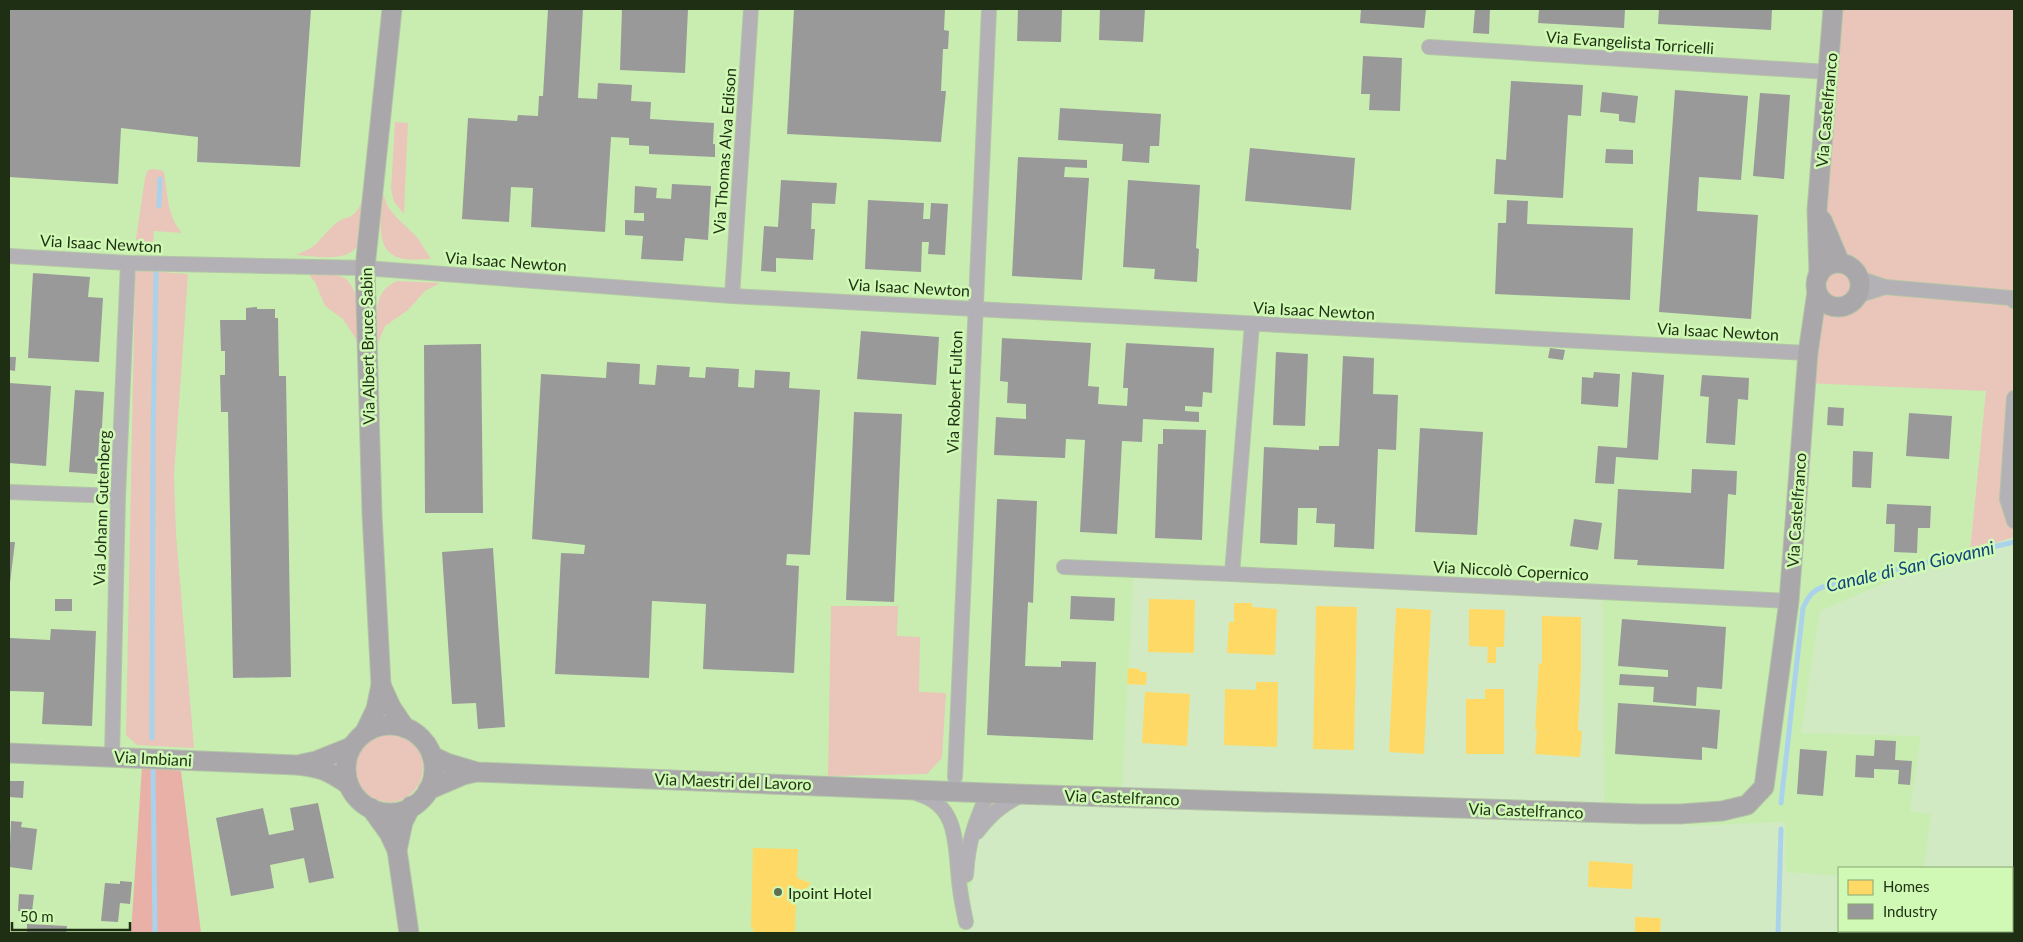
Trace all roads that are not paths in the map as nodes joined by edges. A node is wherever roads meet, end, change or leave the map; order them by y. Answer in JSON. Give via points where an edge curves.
{"nodes":[{"id":1,"x":392,"y":9,"type":"edge"},
{"id":2,"x":751,"y":9,"type":"edge"},
{"id":3,"x":989,"y":9,"type":"edge"},
{"id":4,"x":1834,"y":9,"type":"edge"},
{"id":5,"x":1429,"y":47,"type":"dead end"},
{"id":6,"x":1829,"y":72,"type":"junction"},
{"id":7,"x":1818,"y":210,"type":"junction"},
{"id":8,"x":9,"y":256,"type":"edge"},
{"id":9,"x":128,"y":263,"type":"junction"},
{"id":10,"x":1840,"y":263,"type":"junction"},
{"id":11,"x":364,"y":268,"type":"junction"},
{"id":12,"x":1818,"y":283,"type":"junction"},
{"id":13,"x":1858,"y":287,"type":"junction"},
{"id":14,"x":732,"y":296,"type":"junction"},
{"id":15,"x":2014,"y":301,"type":"edge"},
{"id":16,"x":1832,"y":306,"type":"junction"},
{"id":17,"x":975,"y":308,"type":"junction"},
{"id":18,"x":1252,"y":324,"type":"junction"},
{"id":19,"x":1808,"y":353,"type":"junction"},
{"id":20,"x":2014,"y":398,"type":"edge"},
{"id":21,"x":9,"y":492,"type":"edge"},
{"id":22,"x":118,"y":496,"type":"junction"},
{"id":23,"x":2014,"y":521,"type":"edge"},
{"id":24,"x":1064,"y":567,"type":"dead end"},
{"id":25,"x":1232,"y":574,"type":"junction"},
{"id":26,"x":1789,"y":602,"type":"junction"},
{"id":27,"x":382,"y":684,"type":"junction"},
{"id":28,"x":405,"y":728,"type":"junction"},
{"id":29,"x":365,"y":732,"type":"junction"},
{"id":30,"x":351,"y":747,"type":"junction"},
{"id":31,"x":9,"y":752,"type":"edge"},
{"id":32,"x":112,"y":756,"type":"junction"},
{"id":33,"x":432,"y":756,"type":"junction"},
{"id":34,"x":296,"y":765,"type":"junction"},
{"id":35,"x":477,"y":772,"type":"junction"},
{"id":36,"x":956,"y":776,"type":"dead end"},
{"id":37,"x":349,"y":785,"type":"junction"},
{"id":38,"x":901,"y":788,"type":"junction"},
{"id":39,"x":428,"y":790,"type":"junction"},
{"id":40,"x":988,"y":793,"type":"junction"},
{"id":41,"x":1025,"y":794,"type":"junction"},
{"id":42,"x":411,"y":806,"type":"junction"},
{"id":43,"x":370,"y":808,"type":"junction"},
{"id":44,"x":969,"y":842,"type":"junction"},
{"id":45,"x":397,"y":850,"type":"junction"},
{"id":46,"x":966,"y":928,"type":"edge"},
{"id":47,"x":409,"y":933,"type":"edge"}],
"edges":[{"from":1,"to":11,"type":"street","name":"Via Albert Bruce Sabin"},
{"from":2,"to":14,"type":"street","name":"Via Thomas Alva Edison"},
{"from":3,"to":17,"type":"street","name":"Via Robert Fulton"},
{"from":4,"to":6,"type":"street","name":"Via Castelfranco"},
{"from":5,"to":6,"type":"street","name":"Via Evangelista Torricelli"},
{"from":6,"to":7,"type":"street","name":"Via Castelfranco"},
{"from":7,"to":10,"type":"street","name":"Via Castelfranco"},
{"from":7,"to":12,"type":"street","name":"Via Castelfranco"},
{"from":8,"to":9,"type":"street","name":"Via Isaac Newton"},
{"from":9,"to":11,"type":"street","name":"Via Isaac Newton"},
{"from":9,"to":22,"type":"street","name":"Via Johann Gutenberg"},
{"from":10,"to":12,"type":"street","via":[[1826,266]]},
{"from":10,"to":13,"type":"street","via":[[1853,269]]},
{"from":11,"to":14,"type":"street","name":"Via Isaac Newton"},
{"from":11,"to":27,"type":"street","name":"Via Albert Bruce Sabin","via":[[372,514]]},
{"from":12,"to":16,"type":"street","via":[[1820,298]]},
{"from":12,"to":19,"type":"street","name":"Via Castelfranco"},
{"from":13,"to":15,"type":"street","via":[[2012,298]]},
{"from":13,"to":16,"type":"street","via":[[1845,306]]},
{"from":14,"to":17,"type":"street","name":"Via Isaac Newton"},
{"from":16,"to":19,"type":"street","name":"Via Castelfranco"},
{"from":17,"to":18,"type":"street","name":"Via Isaac Newton"},
{"from":17,"to":36,"type":"street","name":"Via Robert Fulton"},
{"from":18,"to":19,"type":"street","name":"Via Isaac Newton"},
{"from":18,"to":25,"type":"street"},
{"from":19,"to":26,"type":"street","name":"Via Castelfranco"},
{"from":20,"to":23,"type":"street","via":[[2007,499]]},
{"from":21,"to":22,"type":"street"},
{"from":22,"to":32,"type":"street","name":"Via Johann Gutenberg"},
{"from":24,"to":25,"type":"street","name":"Via Niccolò Copernico"},
{"from":25,"to":26,"type":"street","name":"Via Niccolò Copernico"},
{"from":26,"to":41,"type":"street","name":"Via Castelfranco","via":[[1764,787],[1747,805],[1714,811],[1641,814]]},
{"from":27,"to":28,"type":"street","name":"Via Albert Bruce Sabin","via":[[391,707]]},
{"from":27,"to":29,"type":"street","name":"Via Albert Bruce Sabin","via":[[376,709]]},
{"from":28,"to":29,"type":"street","via":[[384,725]]},
{"from":28,"to":33,"type":"street","via":[[426,743]]},
{"from":29,"to":30,"type":"street"},
{"from":30,"to":34,"type":"street","name":"Via Imbiani","via":[[316,762]]},
{"from":30,"to":37,"type":"street","via":[[346,769]]},
{"from":31,"to":32,"type":"street","name":"Via Imbiani"},
{"from":32,"to":34,"type":"street","name":"Via Imbiani"},
{"from":33,"to":35,"type":"street","name":"Via Maestri del Lavoro"},
{"from":33,"to":39,"type":"street","via":[[434,770]]},
{"from":34,"to":37,"type":"street","name":"Via Imbiani","via":[[317,767]]},
{"from":35,"to":38,"type":"street","name":"Via Maestri del Lavoro"},
{"from":35,"to":39,"type":"street","name":"Via Maestri del Lavoro"},
{"from":37,"to":43,"type":"street","via":[[356,797]]},
{"from":38,"to":40,"type":"street","name":"Via Maestri del Lavoro"},
{"from":38,"to":46,"type":"street","via":[[938,802],[948,818],[955,834]]},
{"from":39,"to":42,"type":"street"},
{"from":40,"to":41,"type":"street","name":"Via Castelfranco"},
{"from":40,"to":44,"type":"street"},
{"from":41,"to":44,"type":"street","via":[[1002,805]]},
{"from":42,"to":43,"type":"street","via":[[391,813]]},
{"from":42,"to":45,"type":"street","via":[[403,822]]},
{"from":43,"to":45,"type":"street"},
{"from":44,"to":46,"type":"street"},
{"from":45,"to":47,"type":"street"}]}
